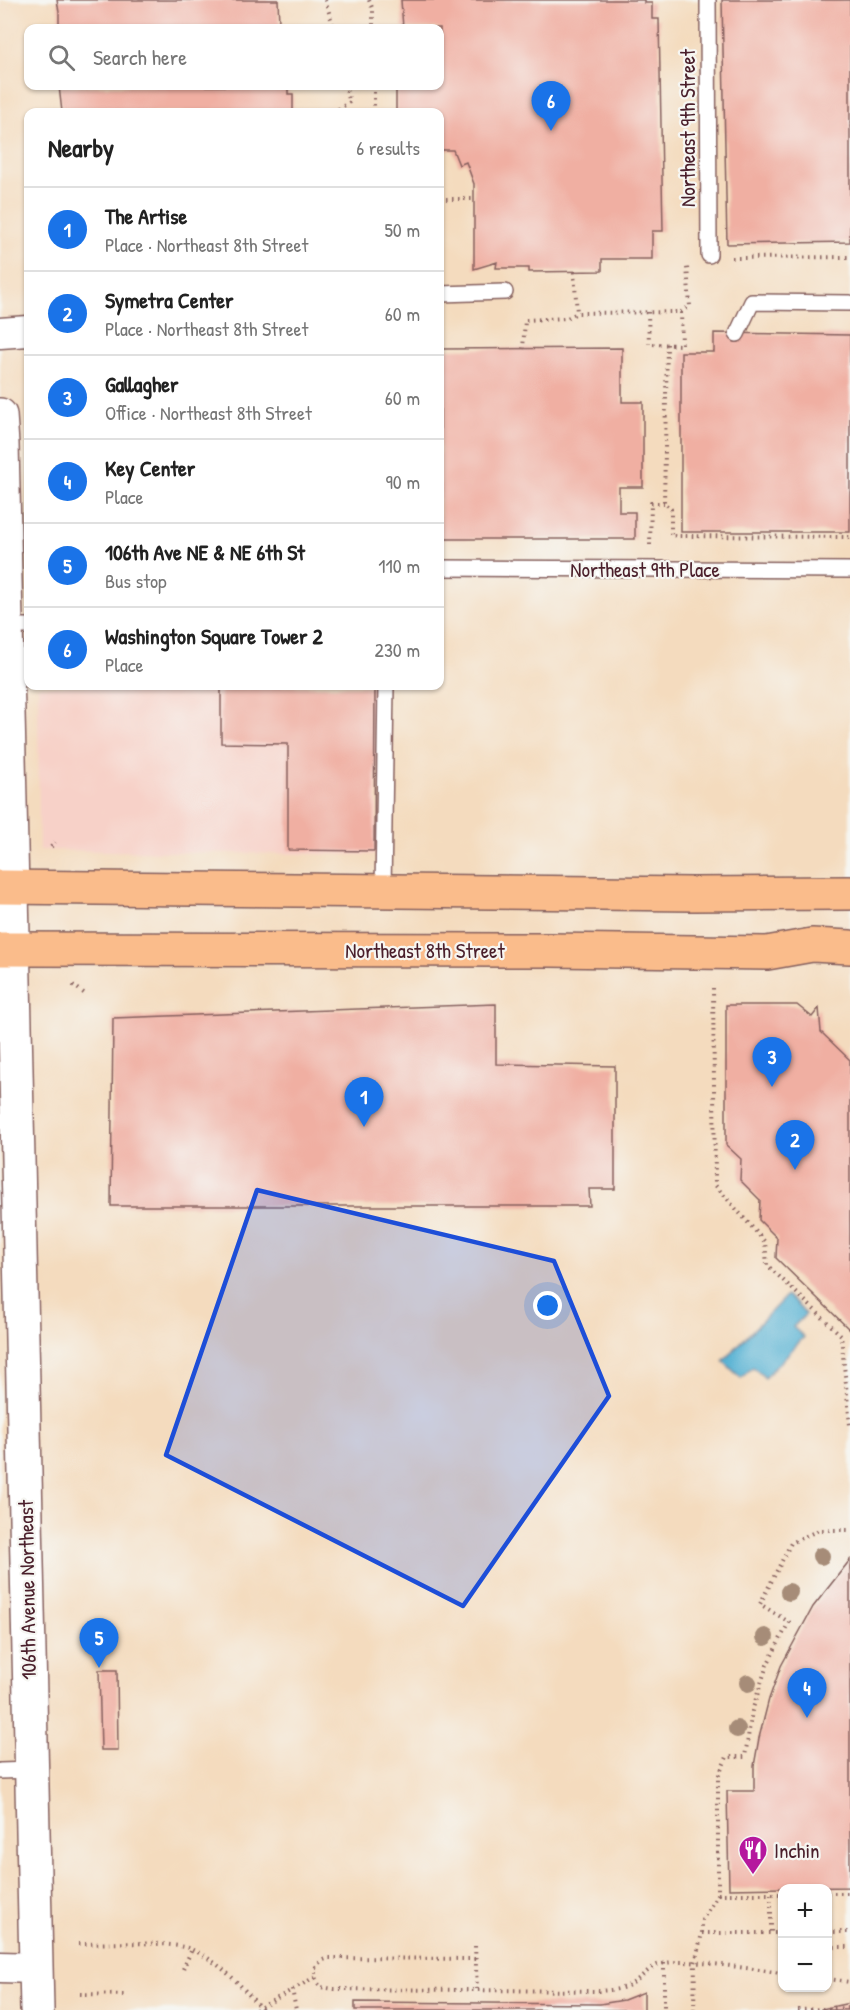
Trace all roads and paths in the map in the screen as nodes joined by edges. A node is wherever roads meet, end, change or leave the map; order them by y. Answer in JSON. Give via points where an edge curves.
{"nodes":[{"id":1,"x":325,"y":0,"type":"edge"},
{"id":2,"x":369,"y":0,"type":"edge"},
{"id":3,"x":708,"y":0,"type":"edge"},
{"id":4,"x":333,"y":24,"type":"edge"},
{"id":5,"x":373,"y":24,"type":"edge"},
{"id":6,"x":346,"y":90,"type":"edge"},
{"id":7,"x":374,"y":90,"type":"edge"},
{"id":8,"x":342,"y":108,"type":"edge"},
{"id":9,"x":374,"y":108,"type":"edge"},
{"id":10,"x":446,"y":199,"type":"dead end"},
{"id":11,"x":474,"y":199,"type":"dead end"},
{"id":12,"x":709,"y":255,"type":"joint"},
{"id":13,"x":687,"y":256,"type":"dead end"},
{"id":14,"x":850,"y":257,"type":"edge"},
{"id":15,"x":574,"y":272,"type":"dead end"},
{"id":16,"x":505,"y":292,"type":"dead end"},
{"id":17,"x":444,"y":294,"type":"edge"},
{"id":18,"x":850,"y":303,"type":"edge"},
{"id":19,"x":648,"y":312,"type":"junction"},
{"id":20,"x":681,"y":312,"type":"junction"},
{"id":21,"x":577,"y":313,"type":"junction"},
{"id":22,"x":24,"y":331,"type":"edge"},
{"id":23,"x":0,"y":333,"type":"edge"},
{"id":24,"x":737,"y":334,"type":"dead end"},
{"id":25,"x":667,"y":344,"type":"junction"},
{"id":26,"x":523,"y":349,"type":"dead end"},
{"id":27,"x":0,"y":415,"type":"edge"},
{"id":28,"x":664,"y":503,"type":"junction"},
{"id":29,"x":850,"y":537,"type":"edge"},
{"id":30,"x":650,"y":541,"type":"dead end"},
{"id":31,"x":444,"y":568,"type":"edge"},
{"id":32,"x":850,"y":570,"type":"edge"},
{"id":33,"x":18,"y":626,"type":"edge"},
{"id":34,"x":386,"y":690,"type":"edge"},
{"id":35,"x":55,"y":842,"type":"dead end"},
{"id":36,"x":51,"y":847,"type":"dead end"},
{"id":37,"x":7,"y":887,"type":"edge"},
{"id":38,"x":383,"y":891,"type":"junction"},
{"id":39,"x":850,"y":893,"type":"edge"},
{"id":40,"x":850,"y":947,"type":"edge"},
{"id":41,"x":7,"y":949,"type":"edge"},
{"id":42,"x":73,"y":985,"type":"dead end"},
{"id":43,"x":713,"y":987,"type":"dead end"},
{"id":44,"x":84,"y":994,"type":"dead end"},
{"id":45,"x":847,"y":1374,"type":"edge"},
{"id":46,"x":850,"y":1425,"type":"edge"},
{"id":47,"x":850,"y":1530,"type":"edge"},
{"id":48,"x":16,"y":1770,"type":"edge"},
{"id":49,"x":832,"y":1893,"type":"edge"},
{"id":50,"x":850,"y":1893,"type":"edge"},
{"id":51,"x":718,"y":1894,"type":"junction"},
{"id":52,"x":771,"y":1894,"type":"junction"},
{"id":53,"x":778,"y":1894,"type":"edge"},
{"id":54,"x":832,"y":1932,"type":"edge"},
{"id":55,"x":850,"y":1932,"type":"edge"},
{"id":56,"x":702,"y":1933,"type":"junction"},
{"id":57,"x":771,"y":1933,"type":"junction"},
{"id":58,"x":778,"y":1933,"type":"edge"},
{"id":59,"x":79,"y":1944,"type":"dead end"},
{"id":60,"x":475,"y":1946,"type":"dead end"},
{"id":61,"x":832,"y":1947,"type":"edge"},
{"id":62,"x":850,"y":1947,"type":"edge"},
{"id":63,"x":192,"y":1949,"type":"junction"},
{"id":64,"x":475,"y":1959,"type":"junction"},
{"id":65,"x":664,"y":1963,"type":"junction"},
{"id":66,"x":695,"y":1963,"type":"junction"},
{"id":67,"x":0,"y":1967,"type":"edge"},
{"id":68,"x":36,"y":1968,"type":"junction"},
{"id":69,"x":183,"y":1969,"type":"dead end"},
{"id":70,"x":778,"y":1972,"type":"edge"},
{"id":71,"x":315,"y":1977,"type":"junction"},
{"id":72,"x":832,"y":1980,"type":"edge"},
{"id":73,"x":850,"y":1982,"type":"edge"},
{"id":74,"x":292,"y":1989,"type":"junction"},
{"id":75,"x":477,"y":1989,"type":"junction"},
{"id":76,"x":80,"y":1994,"type":"dead end"},
{"id":77,"x":128,"y":1995,"type":"dead end"},
{"id":78,"x":850,"y":2008,"type":"edge"},
{"id":79,"x":260,"y":2009,"type":"edge"},
{"id":80,"x":37,"y":2010,"type":"edge"},
{"id":81,"x":296,"y":2010,"type":"edge"},
{"id":82,"x":664,"y":2010,"type":"edge"},
{"id":83,"x":694,"y":2010,"type":"edge"},
{"id":84,"x":798,"y":2010,"type":"edge"}],
"edges":[{"from":1,"to":4,"type":"path"},
{"from":2,"to":5,"type":"path"},
{"from":3,"to":12,"type":"lane","name":"Northeast 9th Street"},
{"from":6,"to":8,"type":"path","via":[[350,102]]},
{"from":7,"to":9,"type":"path"},
{"from":10,"to":11,"type":"path"},
{"from":12,"to":14,"type":"path","via":[[733,259]]},
{"from":13,"to":20,"type":"path","via":[[690,306]]},
{"from":15,"to":21,"type":"path"},
{"from":16,"to":17,"type":"lane"},
{"from":18,"to":24,"type":"lane","via":[[752,302]]},
{"from":19,"to":20,"type":"path"},
{"from":19,"to":21,"type":"path"},
{"from":19,"to":25,"type":"path","via":[[649,344]]},
{"from":20,"to":25,"type":"path","via":[[682,345]]},
{"from":21,"to":26,"type":"path","via":[[567,318],[525,320]]},
{"from":22,"to":23,"type":"street"},
{"from":25,"to":28,"type":"path"},
{"from":27,"to":33,"type":"street","name":"106th Avenue Northeast"},
{"from":28,"to":29,"type":"path","via":[[671,509],[671,536]]},
{"from":28,"to":30,"type":"path","via":[[651,503]]},
{"from":31,"to":32,"type":"lane","name":"Northeast 9th Place"},
{"from":33,"to":37,"type":"street","name":"106th Avenue Northeast"},
{"from":34,"to":38,"type":"lane"},
{"from":35,"to":36,"type":"path"},
{"from":37,"to":38,"type":"main road"},
{"from":37,"to":41,"type":"street","name":"106th Avenue Northeast"},
{"from":38,"to":39,"type":"main road"},
{"from":40,"to":41,"type":"main road","name":"Northeast 8th Street","via":[[812,945],[767,953]]},
{"from":41,"to":48,"type":"street","name":"106th Avenue Northeast","via":[[16,1263]]},
{"from":42,"to":44,"type":"path"},
{"from":43,"to":45,"type":"path","via":[[715,1185],[765,1242],[767,1265],[841,1335]]},
{"from":45,"to":46,"type":"path"},
{"from":47,"to":51,"type":"path","via":[[819,1530],[791,1543],[760,1604],[789,1622],[767,1665],[752,1711],[745,1757],[727,1757],[718,1778]]},
{"from":48,"to":68,"type":"street","name":"106th Avenue Northeast"},
{"from":49,"to":50,"type":"path"},
{"from":51,"to":52,"type":"path"},
{"from":51,"to":56,"type":"path","via":[[702,1920]]},
{"from":52,"to":53,"type":"path"},
{"from":52,"to":57,"type":"path"},
{"from":54,"to":55,"type":"path"},
{"from":56,"to":57,"type":"path"},
{"from":56,"to":66,"type":"path"},
{"from":57,"to":58,"type":"path"},
{"from":59,"to":63,"type":"path","via":[[172,1944]]},
{"from":60,"to":64,"type":"path"},
{"from":61,"to":62,"type":"path"},
{"from":63,"to":69,"type":"path"},
{"from":63,"to":79,"type":"path","via":[[225,1971]]},
{"from":64,"to":71,"type":"path","via":[[329,1958],[315,1968]]},
{"from":64,"to":75,"type":"path"},
{"from":65,"to":66,"type":"path"},
{"from":65,"to":75,"type":"path","via":[[618,1989]]},
{"from":65,"to":82,"type":"path"},
{"from":66,"to":70,"type":"path"},
{"from":66,"to":83,"type":"path"},
{"from":67,"to":68,"type":"street"},
{"from":68,"to":80,"type":"street","name":"106th Avenue Northeast"},
{"from":71,"to":74,"type":"path"},
{"from":71,"to":75,"type":"path","via":[[320,1987],[334,1989]]},
{"from":72,"to":73,"type":"path"},
{"from":74,"to":79,"type":"path"},
{"from":74,"to":81,"type":"path"},
{"from":76,"to":77,"type":"path"},
{"from":78,"to":84,"type":"path"}]}
